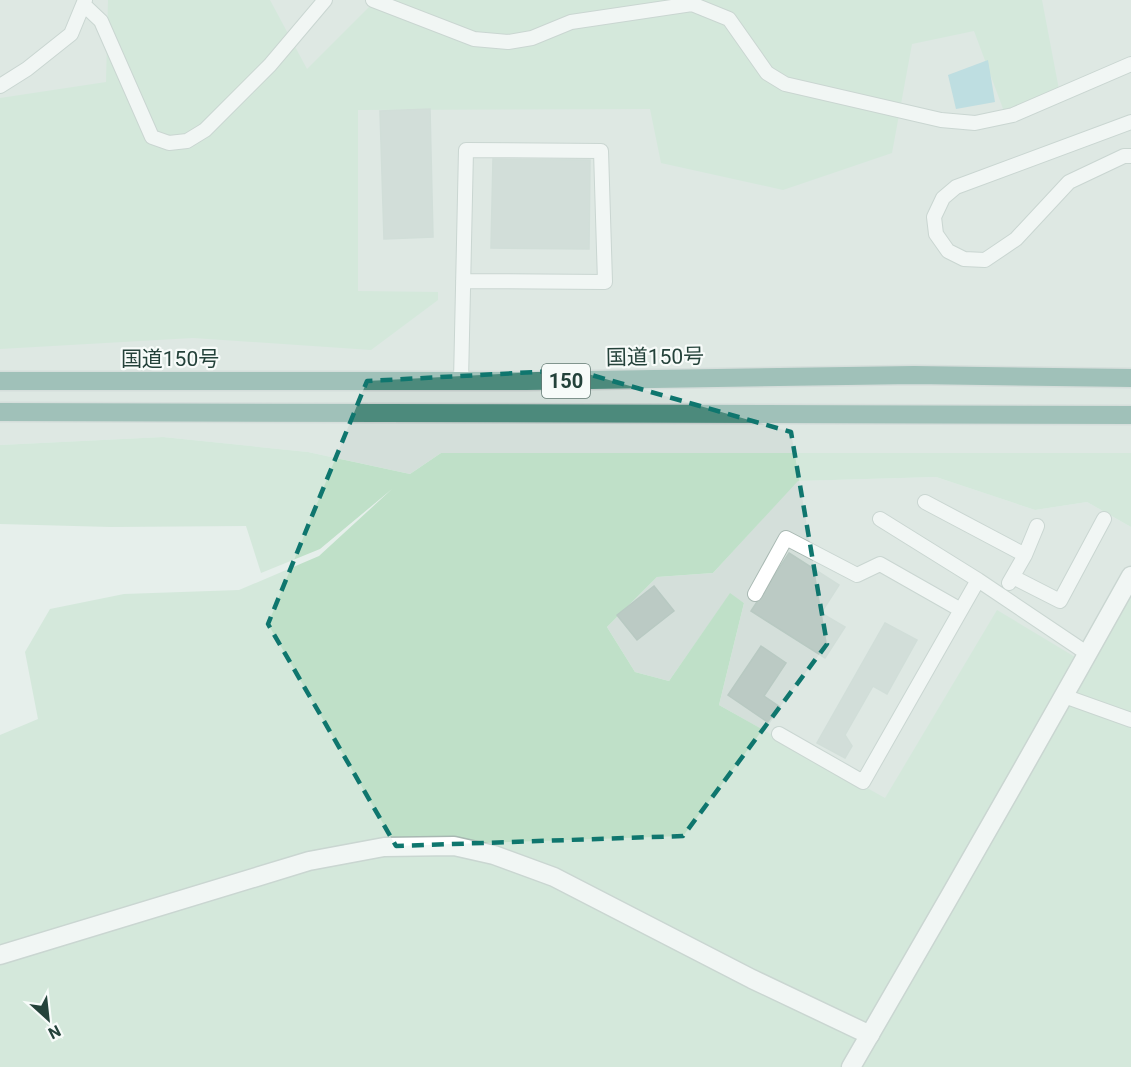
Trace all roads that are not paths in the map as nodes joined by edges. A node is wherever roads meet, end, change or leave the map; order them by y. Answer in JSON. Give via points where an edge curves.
{"nodes":[{"id":1,"x":325,"y":0,"type":"edge"},
{"id":2,"x":373,"y":0,"type":"edge"},
{"id":3,"x":84,"y":3,"type":"edge"},
{"id":4,"x":1131,"y":64,"type":"edge"},
{"id":5,"x":0,"y":86,"type":"edge"},
{"id":6,"x":1131,"y":122,"type":"edge"},
{"id":7,"x":1131,"y":156,"type":"edge"},
{"id":8,"x":464,"y":281,"type":"junction"},
{"id":9,"x":1131,"y":378,"type":"edge"},
{"id":10,"x":0,"y":381,"type":"edge"},
{"id":11,"x":461,"y":381,"type":"junction"},
{"id":12,"x":0,"y":411,"type":"edge"},
{"id":13,"x":1131,"y":415,"type":"edge"},
{"id":14,"x":925,"y":502,"type":"dead end"},
{"id":15,"x":880,"y":519,"type":"dead end"},
{"id":16,"x":1104,"y":519,"type":"dead end"},
{"id":17,"x":1037,"y":525,"type":"dead end"},
{"id":18,"x":1025,"y":555,"type":"junction"},
{"id":19,"x":1131,"y":576,"type":"edge"},
{"id":20,"x":1012,"y":577,"type":"junction"},
{"id":21,"x":978,"y":580,"type":"junction"},
{"id":22,"x":755,"y":594,"type":"dead end"},
{"id":23,"x":1002,"y":596,"type":"junction"},
{"id":24,"x":961,"y":610,"type":"junction"},
{"id":25,"x":1088,"y":654,"type":"junction"},
{"id":26,"x":1064,"y":696,"type":"junction"},
{"id":27,"x":1131,"y":720,"type":"edge"},
{"id":28,"x":779,"y":735,"type":"dead end"},
{"id":29,"x":0,"y":955,"type":"edge"},
{"id":30,"x":870,"y":1035,"type":"junction"},
{"id":31,"x":851,"y":1067,"type":"edge"}],
"edges":[{"from":1,"to":3,"type":"lane","via":[[270,65],[205,130],[187,141],[169,143],[152,137],[101,21]]},
{"from":2,"to":4,"type":"lane","via":[[474,39],[508,42],[532,38],[571,22],[692,4],[729,19],[767,73],[785,84],[941,120],[975,123],[1013,115]]},
{"from":3,"to":5,"type":"lane","via":[[71,34]]},
{"from":6,"to":7,"type":"lane","via":[[956,187],[943,198],[934,217],[936,234],[948,251],[964,259],[985,260],[1016,239],[1069,182]]},
{"from":8,"to":8,"type":"lane","via":[[466,150],[601,151],[605,282]]},
{"from":8,"to":11,"type":"lane"},
{"from":9,"to":11,"type":"highway","name":"国道150号","number":"150","via":[[914,375]]},
{"from":10,"to":11,"type":"highway","name":"国道150号","number":"150"},
{"from":12,"to":13,"type":"highway","number":"150"},
{"from":14,"to":18,"type":"lane"},
{"from":15,"to":21,"type":"lane"},
{"from":16,"to":20,"type":"lane","via":[[1060,601]]},
{"from":17,"to":18,"type":"lane"},
{"from":18,"to":20,"type":"lane"},
{"from":19,"to":25,"type":"street"},
{"from":20,"to":23,"type":"lane"},
{"from":21,"to":23,"type":"lane"},
{"from":21,"to":24,"type":"lane"},
{"from":22,"to":24,"type":"lane","via":[[786,538],[857,574],[880,564]]},
{"from":23,"to":25,"type":"lane"},
{"from":24,"to":28,"type":"lane","via":[[863,783]]},
{"from":25,"to":26,"type":"street"},
{"from":26,"to":27,"type":"lane"},
{"from":26,"to":30,"type":"street"},
{"from":29,"to":30,"type":"street","via":[[309,861],[384,848],[454,846],[494,855],[554,877]]},
{"from":30,"to":31,"type":"street"}]}
